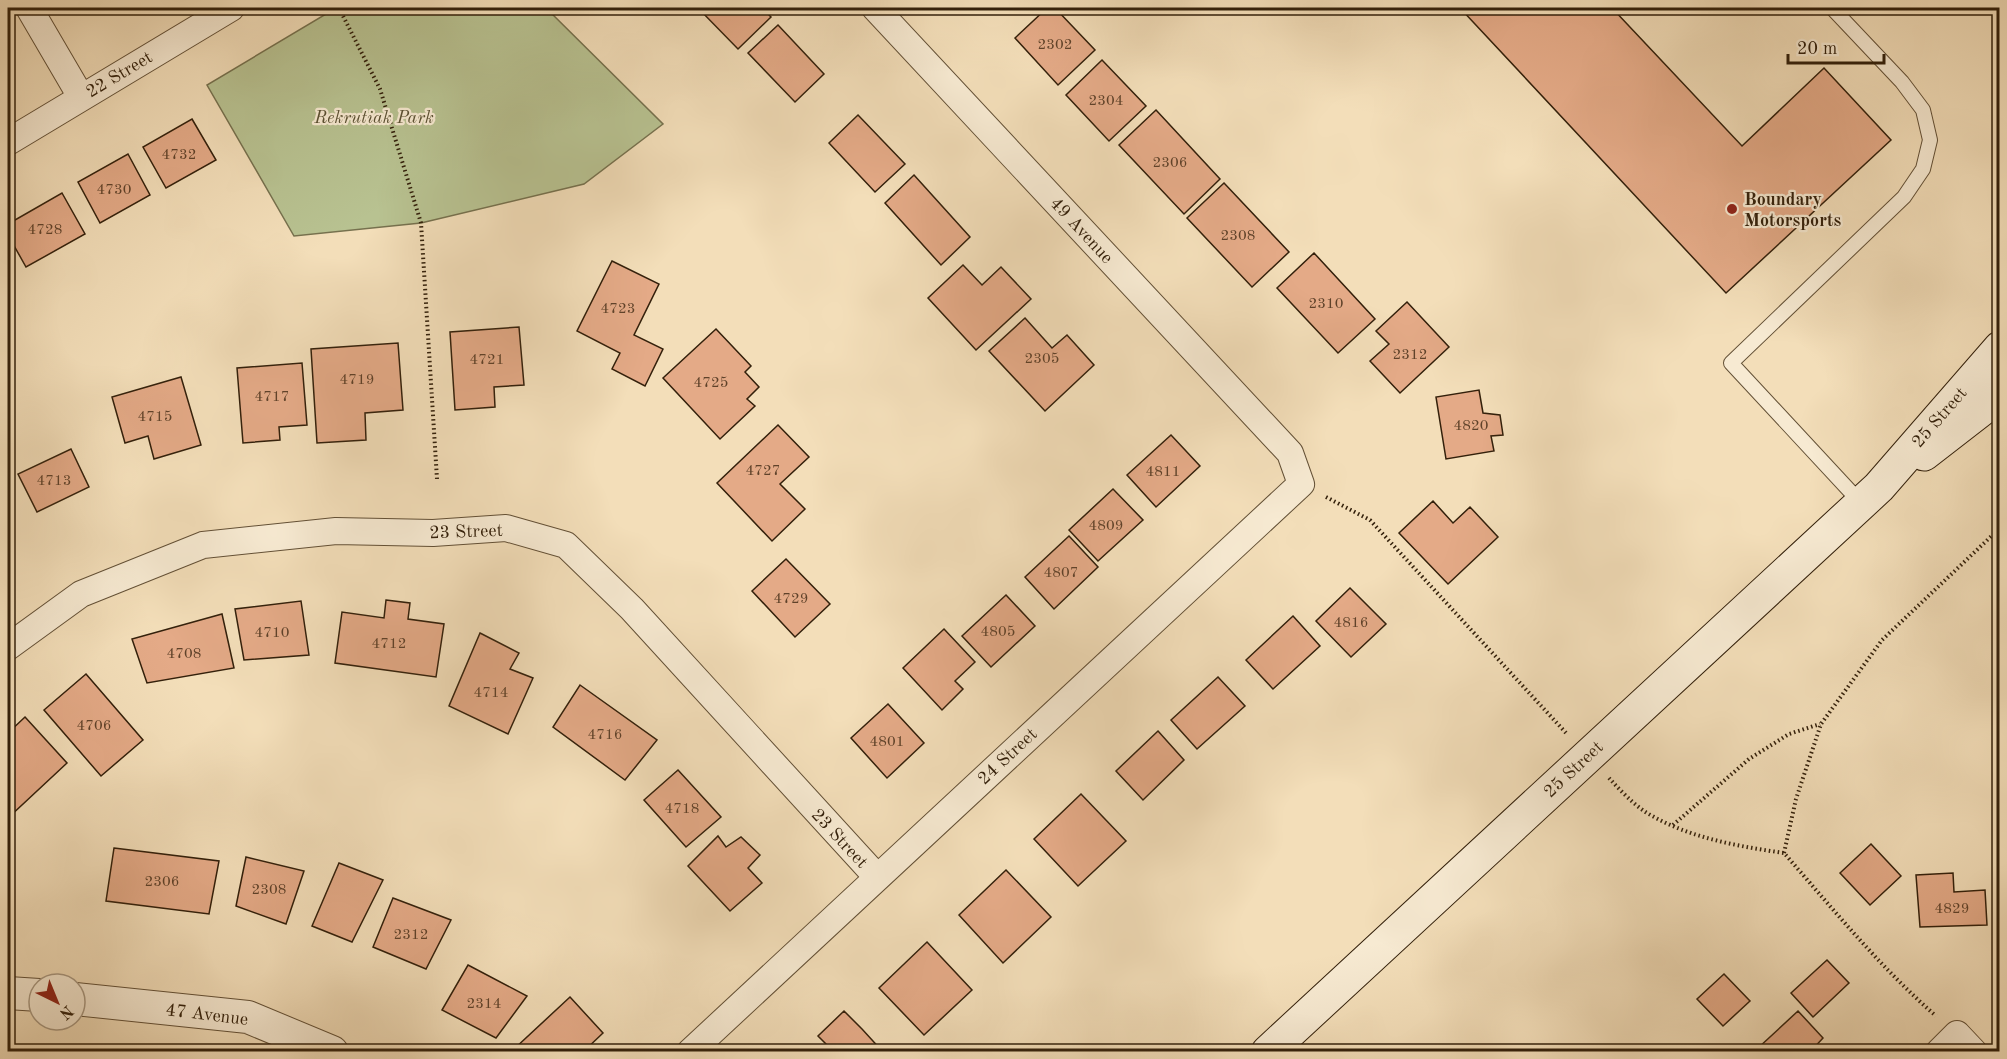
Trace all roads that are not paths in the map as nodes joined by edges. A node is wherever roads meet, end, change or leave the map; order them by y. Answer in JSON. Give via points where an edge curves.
{"nodes":[{"id":1,"x":29,"y":8,"type":"edge"},
{"id":2,"x":231,"y":8,"type":"edge"},
{"id":3,"x":875,"y":8,"type":"edge"},
{"id":4,"x":1832,"y":8,"type":"edge"},
{"id":5,"x":81,"y":97,"type":"junction"},
{"id":6,"x":8,"y":142,"type":"edge"},
{"id":7,"x":2000,"y":348,"type":"edge"},
{"id":8,"x":2000,"y":395,"type":"edge"},
{"id":9,"x":1301,"y":484,"type":"joint"},
{"id":10,"x":1870,"y":495,"type":"junction"},
{"id":11,"x":8,"y":647,"type":"edge"},
{"id":12,"x":877,"y":877,"type":"junction"},
{"id":13,"x":8,"y":993,"type":"edge"},
{"id":14,"x":27,"y":994,"type":"edge"},
{"id":15,"x":87,"y":1000,"type":"edge"},
{"id":16,"x":1966,"y":1043,"type":"edge"},
{"id":17,"x":332,"y":1052,"type":"edge"},
{"id":18,"x":690,"y":1052,"type":"edge"},
{"id":19,"x":1268,"y":1052,"type":"edge"},
{"id":20,"x":1939,"y":1052,"type":"edge"}],
"edges":[{"from":1,"to":5,"type":"street"},
{"from":2,"to":5,"type":"street","name":"22 Street"},
{"from":3,"to":9,"type":"street","name":"49 Avenue","via":[[1290,453]]},
{"from":4,"to":10,"type":"lane","via":[[1923,110],[1930,141],[1923,169],[1904,197],[1731,363]]},
{"from":5,"to":6,"type":"street","name":"22 Street"},
{"from":7,"to":10,"type":"main road","name":"25 Street"},
{"from":8,"to":10,"type":"main road","name":"25 Street"},
{"from":9,"to":12,"type":"street","name":"24 Street"},
{"from":10,"to":19,"type":"main road","name":"25 Street"},
{"from":11,"to":12,"type":"street","name":"23 Street","via":[[81,594],[203,545],[336,531],[433,533],[506,528],[566,545],[632,609]]},
{"from":12,"to":18,"type":"street","name":"24 Street"},
{"from":13,"to":14,"type":"street"},
{"from":15,"to":17,"type":"street","name":"47 Avenue","via":[[248,1017]]},
{"from":16,"to":20,"type":"street"}]}
